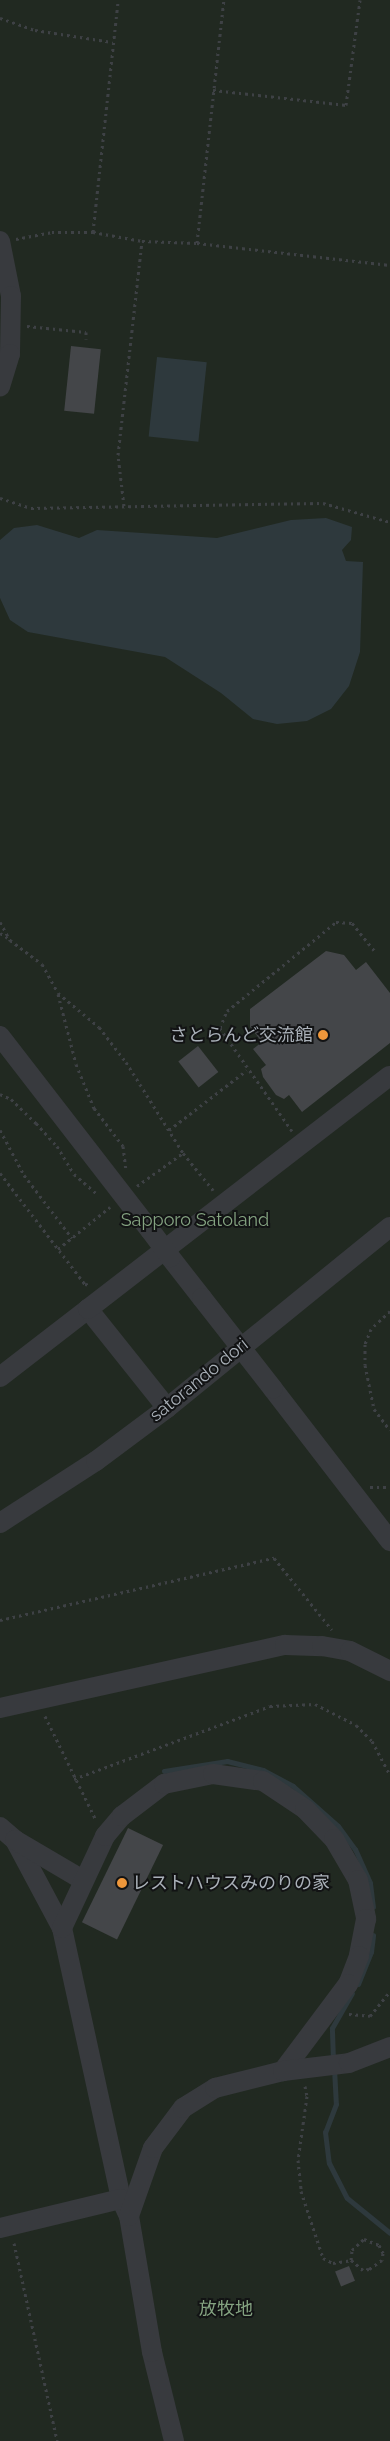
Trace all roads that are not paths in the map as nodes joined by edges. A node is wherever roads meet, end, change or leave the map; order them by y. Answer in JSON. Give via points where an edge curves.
{"nodes":[{"id":1,"x":0,"y":241,"type":"edge"},
{"id":2,"x":0,"y":386,"type":"edge"},
{"id":3,"x":0,"y":1036,"type":"edge"},
{"id":4,"x":390,"y":1076,"type":"edge"},
{"id":5,"x":390,"y":1227,"type":"edge"},
{"id":6,"x":88,"y":1309,"type":"junction"},
{"id":7,"x":0,"y":1377,"type":"edge"},
{"id":8,"x":167,"y":1408,"type":"junction"},
{"id":9,"x":0,"y":1523,"type":"edge"},
{"id":10,"x":390,"y":1541,"type":"edge"},
{"id":11,"x":390,"y":1671,"type":"edge"},
{"id":12,"x":0,"y":1708,"type":"edge"},
{"id":13,"x":7,"y":1833,"type":"edge"},
{"id":14,"x":83,"y":1880,"type":"junction"},
{"id":15,"x":62,"y":1928,"type":"junction"},
{"id":16,"x":390,"y":2047,"type":"edge"},
{"id":17,"x":292,"y":2071,"type":"junction"},
{"id":18,"x":125,"y":2208,"type":"junction"},
{"id":19,"x":5,"y":2227,"type":"edge"},
{"id":20,"x":174,"y":2441,"type":"edge"}],
"edges":[{"from":1,"to":2,"type":"street","via":[[11,296],[10,354]]},
{"from":3,"to":10,"type":"street","bridge":true},
{"from":4,"to":6,"type":"street"},
{"from":5,"to":8,"type":"street","name":"satorando dori"},
{"from":6,"to":7,"type":"street"},
{"from":6,"to":8,"type":"street"},
{"from":8,"to":9,"type":"street","name":"satorando dori","via":[[96,1461]]},
{"from":11,"to":12,"type":"street","via":[[350,1651],[285,1645]]},
{"from":13,"to":14,"type":"street"},
{"from":13,"to":15,"type":"street"},
{"from":14,"to":15,"type":"street"},
{"from":14,"to":17,"type":"street","via":[[104,1836],[122,1816],[164,1784],[212,1774],[263,1781],[304,1809],[334,1839],[358,1880],[366,1919],[360,1956],[348,1984]]},
{"from":15,"to":18,"type":"street"},
{"from":16,"to":17,"type":"street","via":[[345,2064]]},
{"from":17,"to":18,"type":"street","via":[[215,2088],[184,2108],[152,2148]]},
{"from":18,"to":19,"type":"street"},
{"from":18,"to":20,"type":"street","via":[[152,2352]]}]}
